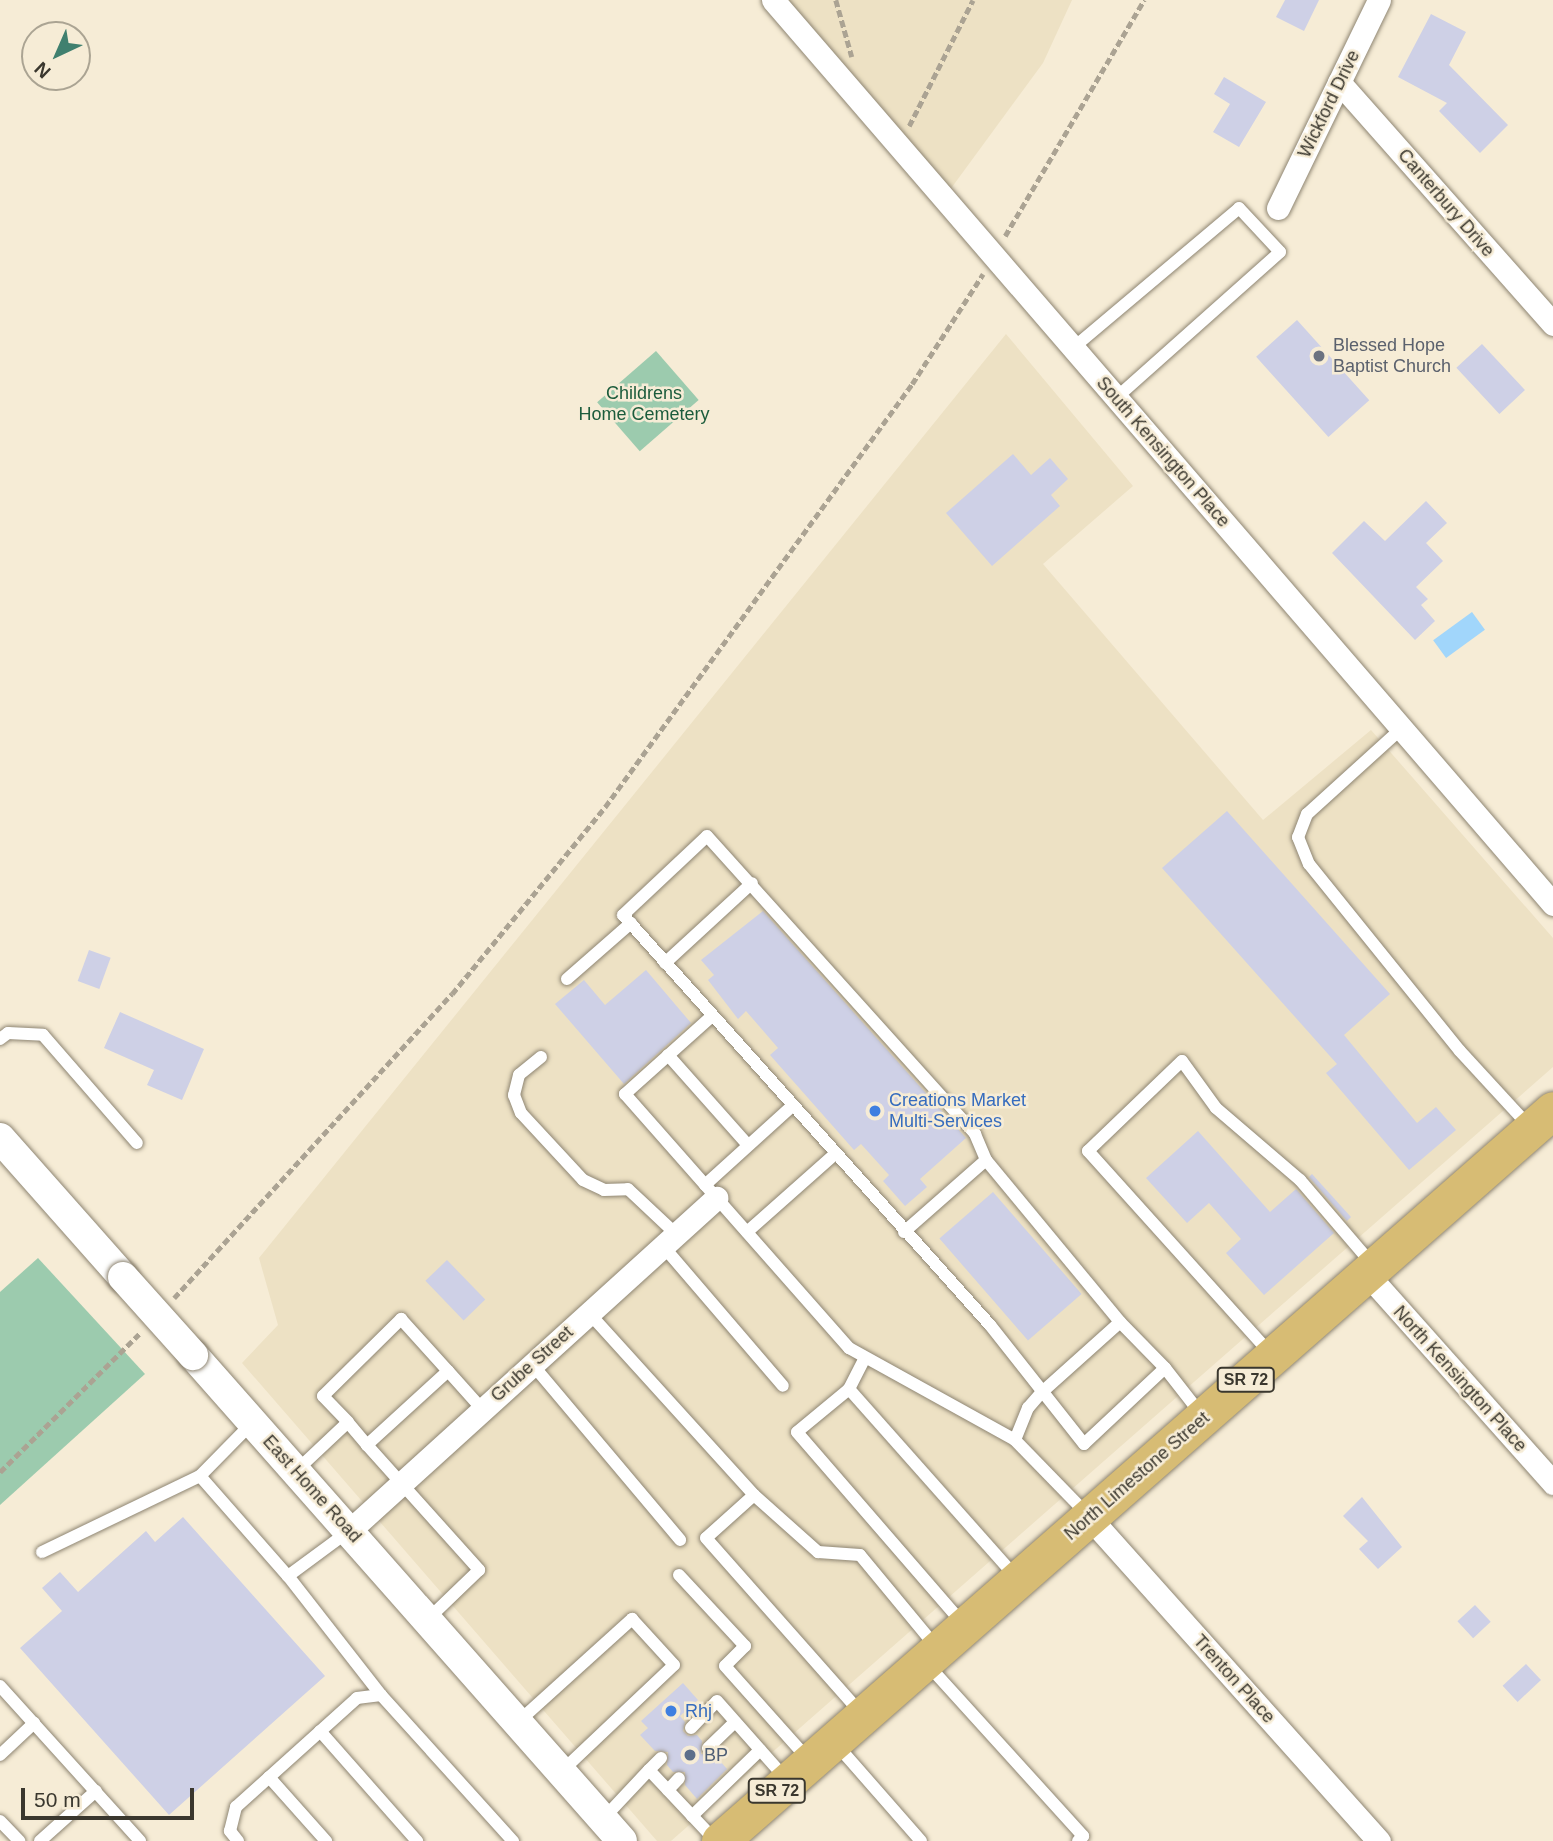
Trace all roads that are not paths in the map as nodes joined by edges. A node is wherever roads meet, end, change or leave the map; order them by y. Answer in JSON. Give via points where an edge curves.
{"nodes":[{"id":1,"x":773,"y":0,"type":"edge"},
{"id":2,"x":1379,"y":0,"type":"edge"},
{"id":3,"x":1339,"y":82,"type":"junction"},
{"id":4,"x":1278,"y":208,"type":"dead end"},
{"id":5,"x":1553,"y":324,"type":"edge"},
{"id":6,"x":1073,"y":348,"type":"junction"},
{"id":7,"x":1116,"y":398,"type":"junction"},
{"id":8,"x":1402,"y":728,"type":"junction"},
{"id":9,"x":752,"y":883,"type":"junction"},
{"id":10,"x":1553,"y":904,"type":"edge"},
{"id":11,"x":631,"y":923,"type":"junction"},
{"id":12,"x":666,"y":963,"type":"junction"},
{"id":13,"x":567,"y":979,"type":"dead end"},
{"id":14,"x":712,"y":1016,"type":"junction"},
{"id":15,"x":0,"y":1039,"type":"edge"},
{"id":16,"x":668,"y":1055,"type":"junction"},
{"id":17,"x":541,"y":1057,"type":"dead end"},
{"id":18,"x":792,"y":1106,"type":"junction"},
{"id":19,"x":1542,"y":1119,"type":"edge"},
{"id":20,"x":0,"y":1138,"type":"edge"},
{"id":21,"x":137,"y":1143,"type":"dead end"},
{"id":22,"x":748,"y":1146,"type":"junction"},
{"id":23,"x":835,"y":1154,"type":"junction"},
{"id":24,"x":986,"y":1160,"type":"junction"},
{"id":25,"x":710,"y":1191,"type":"junction"},
{"id":26,"x":747,"y":1232,"type":"junction"},
{"id":27,"x":904,"y":1233,"type":"junction"},
{"id":28,"x":669,"y":1240,"type":"junction"},
{"id":29,"x":1371,"y":1270,"type":"junction"},
{"id":30,"x":589,"y":1313,"type":"junction"},
{"id":31,"x":1120,"y":1322,"type":"junction"},
{"id":32,"x":1273,"y":1356,"type":"junction"},
{"id":33,"x":864,"y":1359,"type":"junction"},
{"id":34,"x":532,"y":1364,"type":"junction"},
{"id":35,"x":1165,"y":1368,"type":"junction"},
{"id":36,"x":448,"y":1371,"type":"junction"},
{"id":37,"x":783,"y":1386,"type":"dead end"},
{"id":38,"x":849,"y":1389,"type":"junction"},
{"id":39,"x":1041,"y":1394,"type":"junction"},
{"id":40,"x":482,"y":1409,"type":"junction"},
{"id":41,"x":1203,"y":1417,"type":"junction"},
{"id":42,"x":253,"y":1422,"type":"junction"},
{"id":43,"x":348,"y":1422,"type":"junction"},
{"id":44,"x":1015,"y":1440,"type":"junction"},
{"id":45,"x":368,"y":1445,"type":"junction"},
{"id":46,"x":296,"y":1471,"type":"junction"},
{"id":47,"x":200,"y":1476,"type":"junction"},
{"id":48,"x":402,"y":1482,"type":"junction"},
{"id":49,"x":1553,"y":1483,"type":"edge"},
{"id":50,"x":754,"y":1495,"type":"junction"},
{"id":51,"x":1089,"y":1517,"type":"junction"},
{"id":52,"x":349,"y":1531,"type":"junction"},
{"id":53,"x":680,"y":1540,"type":"dead end"},
{"id":54,"x":42,"y":1552,"type":"dead end"},
{"id":55,"x":679,"y":1575,"type":"dead end"},
{"id":56,"x":288,"y":1576,"type":"junction"},
{"id":57,"x":1018,"y":1580,"type":"junction"},
{"id":58,"x":428,"y":1619,"type":"junction"},
{"id":59,"x":943,"y":1646,"type":"junction"},
{"id":60,"x":0,"y":1686,"type":"edge"},
{"id":61,"x":381,"y":1695,"type":"junction"},
{"id":62,"x":863,"y":1716,"type":"junction"},
{"id":63,"x":518,"y":1722,"type":"junction"},
{"id":64,"x":735,"y":1722,"type":"junction"},
{"id":65,"x":34,"y":1723,"type":"junction"},
{"id":66,"x":691,"y":1728,"type":"dead end"},
{"id":67,"x":320,"y":1731,"type":"junction"},
{"id":68,"x":708,"y":1748,"type":"dead end"},
{"id":69,"x":760,"y":1750,"type":"junction"},
{"id":70,"x":0,"y":1755,"type":"edge"},
{"id":71,"x":661,"y":1758,"type":"dead end"},
{"id":72,"x":811,"y":1762,"type":"junction"},
{"id":73,"x":649,"y":1770,"type":"junction"},
{"id":74,"x":562,"y":1771,"type":"junction"},
{"id":75,"x":269,"y":1777,"type":"junction"},
{"id":76,"x":679,"y":1778,"type":"dead end"},
{"id":77,"x":668,"y":1790,"type":"junction"},
{"id":78,"x":96,"y":1791,"type":"junction"},
{"id":79,"x":692,"y":1816,"type":"junction"},
{"id":80,"x":0,"y":1821,"type":"edge"},
{"id":81,"x":613,"y":1830,"type":"edge"},
{"id":82,"x":19,"y":1841,"type":"edge"},
{"id":83,"x":40,"y":1841,"type":"edge"},
{"id":84,"x":140,"y":1841,"type":"edge"},
{"id":85,"x":238,"y":1841,"type":"edge"},
{"id":86,"x":326,"y":1841,"type":"edge"},
{"id":87,"x":417,"y":1841,"type":"edge"},
{"id":88,"x":513,"y":1841,"type":"edge"},
{"id":89,"x":718,"y":1841,"type":"edge"},
{"id":90,"x":921,"y":1841,"type":"edge"},
{"id":91,"x":1078,"y":1841,"type":"edge"},
{"id":92,"x":1379,"y":1841,"type":"edge"}],
"edges":[{"from":1,"to":6,"type":"street","name":"South Kensington Place"},
{"from":2,"to":3,"type":"street","name":"Wickford Drive"},
{"from":3,"to":4,"type":"street","name":"Wickford Drive"},
{"from":3,"to":5,"type":"street","name":"Canterbury Drive"},
{"from":6,"to":7,"type":"street","name":"South Kensington Place"},
{"from":6,"to":7,"type":"lane","via":[[1238,208],[1280,252]]},
{"from":7,"to":8,"type":"street","name":"South Kensington Place"},
{"from":8,"to":10,"type":"street","name":"South Kensington Place"},
{"from":8,"to":19,"type":"lane","via":[[1307,814],[1298,837],[1309,864],[1460,1051]]},
{"from":9,"to":11,"type":"lane","via":[[707,836],[623,915]]},
{"from":9,"to":12,"type":"lane"},
{"from":9,"to":24,"type":"lane","via":[[975,1134]]},
{"from":11,"to":12,"type":"lane"},
{"from":11,"to":13,"type":"lane"},
{"from":12,"to":14,"type":"lane"},
{"from":14,"to":16,"type":"lane"},
{"from":14,"to":18,"type":"lane"},
{"from":15,"to":21,"type":"lane","via":[[8,1033],[43,1035]]},
{"from":16,"to":22,"type":"lane"},
{"from":16,"to":25,"type":"lane","via":[[625,1094]]},
{"from":17,"to":28,"type":"lane","via":[[519,1075],[514,1095],[522,1112],[583,1180],[604,1190],[628,1189]]},
{"from":18,"to":22,"type":"lane"},
{"from":18,"to":23,"type":"lane"},
{"from":19,"to":29,"type":"main road","name":"North Limestone Street","number":"SR 72"},
{"from":20,"to":42,"type":"street","name":"East Home Road","bridge":true},
{"from":22,"to":25,"type":"lane"},
{"from":23,"to":26,"type":"lane"},
{"from":23,"to":27,"type":"lane"},
{"from":24,"to":27,"type":"lane"},
{"from":24,"to":31,"type":"lane"},
{"from":25,"to":26,"type":"lane"},
{"from":25,"to":28,"type":"street","name":"Grube Street"},
{"from":26,"to":33,"type":"lane","via":[[849,1348]]},
{"from":27,"to":39,"type":"lane","via":[[990,1325]]},
{"from":28,"to":30,"type":"street","name":"Grube Street"},
{"from":28,"to":37,"type":"lane"},
{"from":29,"to":32,"type":"main road","name":"North Limestone Street","number":"SR 72"},
{"from":29,"to":32,"type":"lane","via":[[1300,1180],[1216,1108],[1182,1061],[1088,1151]]},
{"from":29,"to":49,"type":"street","name":"North Kensington Place"},
{"from":30,"to":34,"type":"street","name":"Grube Street"},
{"from":30,"to":50,"type":"lane"},
{"from":31,"to":35,"type":"lane"},
{"from":31,"to":39,"type":"lane"},
{"from":32,"to":41,"type":"main road","name":"North Limestone Street","number":"SR 72"},
{"from":33,"to":38,"type":"lane"},
{"from":33,"to":44,"type":"lane"},
{"from":34,"to":40,"type":"street","name":"Grube Street"},
{"from":34,"to":53,"type":"lane"},
{"from":35,"to":39,"type":"lane","via":[[1084,1444]]},
{"from":35,"to":41,"type":"lane"},
{"from":36,"to":40,"type":"lane"},
{"from":36,"to":43,"type":"lane","via":[[401,1320],[323,1396]]},
{"from":36,"to":45,"type":"lane"},
{"from":38,"to":57,"type":"lane"},
{"from":38,"to":59,"type":"lane","via":[[797,1432]]},
{"from":39,"to":44,"type":"lane","via":[[1028,1408]]},
{"from":40,"to":48,"type":"street","name":"Grube Street"},
{"from":41,"to":51,"type":"main road","name":"North Limestone Street","number":"SR 72"},
{"from":42,"to":46,"type":"street","name":"East Home Road"},
{"from":42,"to":47,"type":"lane"},
{"from":43,"to":45,"type":"lane"},
{"from":43,"to":46,"type":"lane"},
{"from":44,"to":51,"type":"lane"},
{"from":45,"to":48,"type":"lane"},
{"from":46,"to":52,"type":"street","name":"East Home Road"},
{"from":47,"to":54,"type":"lane"},
{"from":47,"to":56,"type":"lane"},
{"from":48,"to":52,"type":"street","name":"Grube Street"},
{"from":48,"to":58,"type":"lane","via":[[480,1570]]},
{"from":50,"to":59,"type":"lane","via":[[818,1552],[860,1555]]},
{"from":50,"to":62,"type":"lane","via":[[706,1538]]},
{"from":51,"to":57,"type":"main road","name":"North Limestone Street","number":"SR 72"},
{"from":51,"to":92,"type":"street","name":"Trenton Place"},
{"from":52,"to":56,"type":"lane"},
{"from":52,"to":58,"type":"street","name":"East Home Road"},
{"from":55,"to":72,"type":"lane","via":[[745,1646],[724,1666]]},
{"from":56,"to":61,"type":"lane"},
{"from":57,"to":59,"type":"main road","name":"North Limestone Street","number":"SR 72"},
{"from":58,"to":63,"type":"street","name":"East Home Road"},
{"from":59,"to":62,"type":"main road","name":"North Limestone Street","number":"SR 72"},
{"from":59,"to":91,"type":"lane","via":[[1083,1836]]},
{"from":60,"to":65,"type":"lane"},
{"from":61,"to":67,"type":"lane","via":[[357,1698]]},
{"from":61,"to":88,"type":"lane"},
{"from":62,"to":72,"type":"main road","name":"North Limestone Street","number":"SR 72"},
{"from":63,"to":74,"type":"street","name":"East Home Road"},
{"from":63,"to":74,"type":"lane","via":[[632,1619],[674,1665]]},
{"from":64,"to":66,"type":"lane","via":[[716,1701]]},
{"from":64,"to":68,"type":"lane"},
{"from":64,"to":69,"type":"lane"},
{"from":65,"to":70,"type":"lane"},
{"from":65,"to":78,"type":"lane"},
{"from":67,"to":75,"type":"lane"},
{"from":67,"to":87,"type":"lane"},
{"from":69,"to":72,"type":"lane"},
{"from":69,"to":79,"type":"lane"},
{"from":71,"to":73,"type":"lane"},
{"from":72,"to":89,"type":"main road","name":"North Limestone Street","number":"SR 72"},
{"from":72,"to":90,"type":"lane"},
{"from":73,"to":77,"type":"lane"},
{"from":73,"to":81,"type":"lane"},
{"from":74,"to":81,"type":"street","name":"East Home Road"},
{"from":75,"to":85,"type":"lane","via":[[236,1807],[230,1831]]},
{"from":75,"to":86,"type":"lane"},
{"from":76,"to":77,"type":"lane"},
{"from":77,"to":79,"type":"lane"},
{"from":78,"to":83,"type":"lane"},
{"from":78,"to":84,"type":"lane"},
{"from":79,"to":89,"type":"lane"},
{"from":80,"to":82,"type":"lane"}]}
